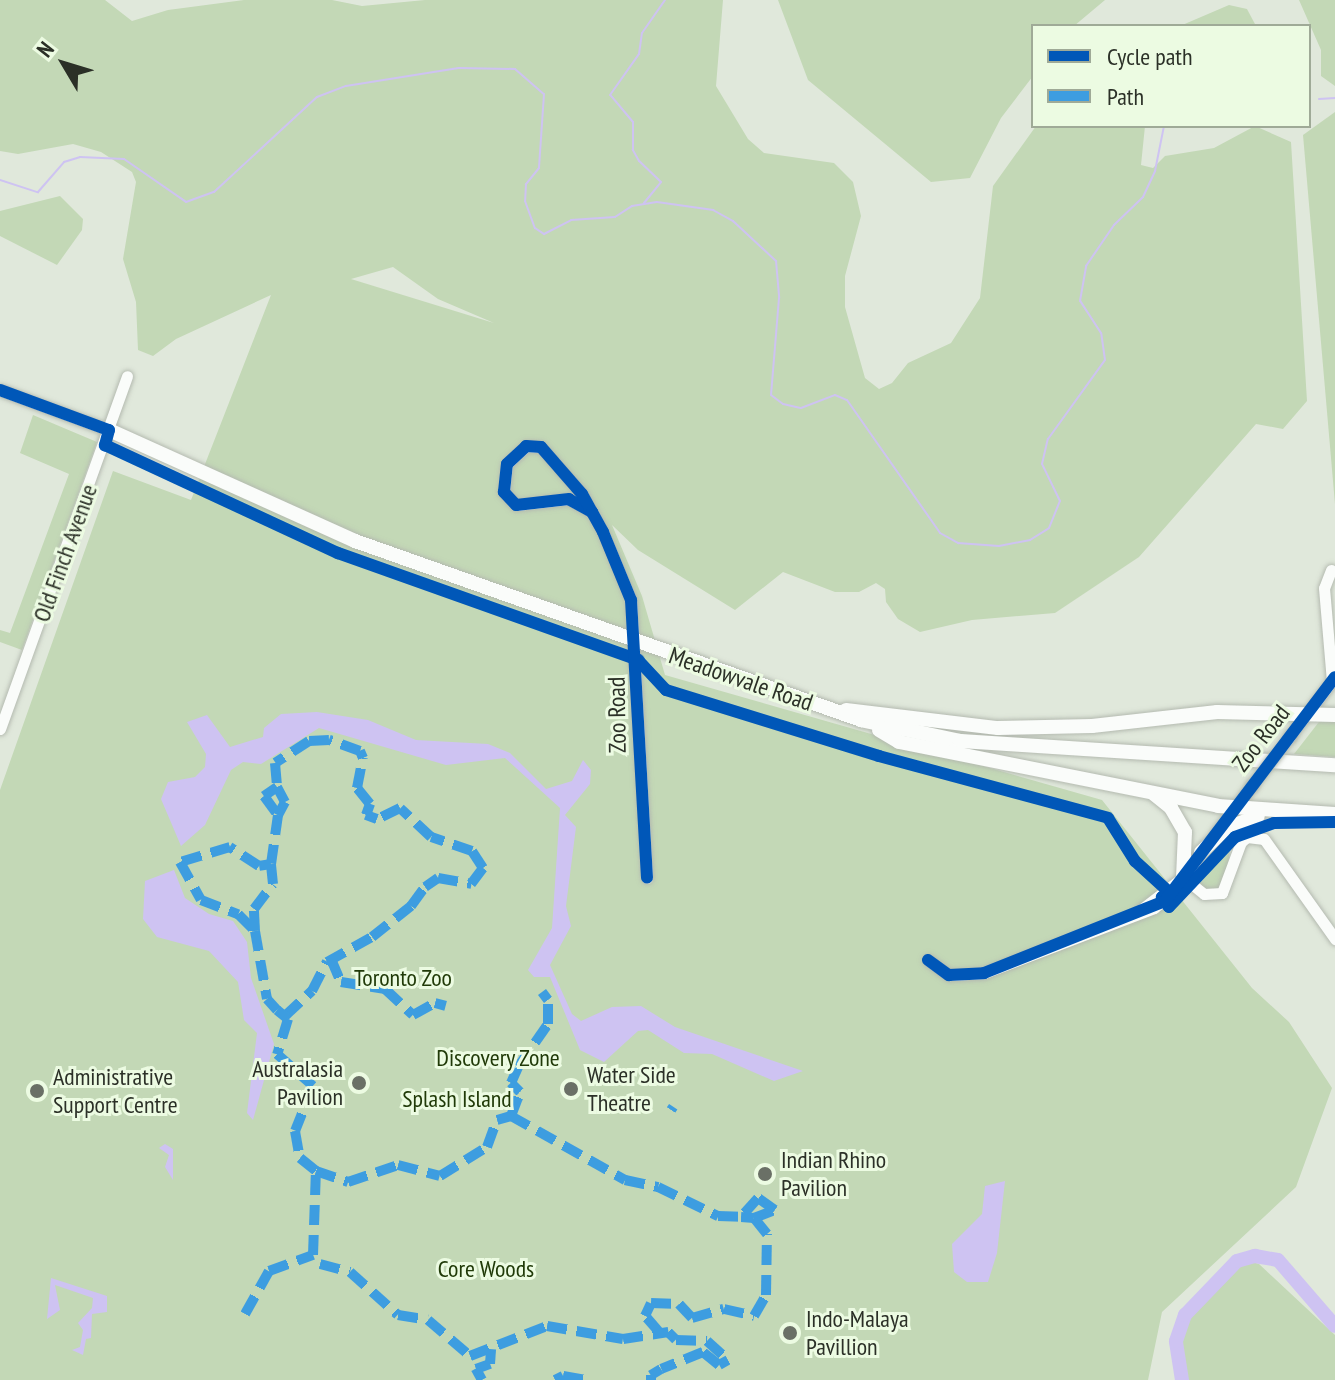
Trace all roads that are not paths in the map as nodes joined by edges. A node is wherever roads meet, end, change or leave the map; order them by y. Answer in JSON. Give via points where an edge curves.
{"nodes":[{"id":1,"x":127,"y":376,"type":"dead end"},
{"id":2,"x":0,"y":390,"type":"edge"},
{"id":3,"x":109,"y":430,"type":"junction"},
{"id":4,"x":592,"y":512,"type":"junction"},
{"id":5,"x":1335,"y":578,"type":"edge"},
{"id":6,"x":637,"y":643,"type":"junction"},
{"id":7,"x":1334,"y":679,"type":"edge"},
{"id":8,"x":833,"y":711,"type":"junction"},
{"id":9,"x":1308,"y":712,"type":"junction"},
{"id":10,"x":1335,"y":715,"type":"edge"},
{"id":11,"x":861,"y":720,"type":"junction"},
{"id":12,"x":0,"y":729,"type":"edge"},
{"id":13,"x":1335,"y":765,"type":"edge"},
{"id":14,"x":1151,"y":791,"type":"junction"},
{"id":15,"x":1234,"y":808,"type":"junction"},
{"id":16,"x":1310,"y":813,"type":"junction"},
{"id":17,"x":1335,"y":814,"type":"edge"},
{"id":18,"x":1201,"y":852,"type":"junction"},
{"id":19,"x":1183,"y":877,"type":"junction"},
{"id":20,"x":647,"y":878,"type":"dead end"},
{"id":21,"x":1335,"y":939,"type":"edge"},
{"id":22,"x":928,"y":960,"type":"dead end"}],
"edges":[{"from":1,"to":3,"type":"street","name":"Old Finch Avenue"},
{"from":2,"to":3,"type":"street","name":"Meadowvale Road"},
{"from":3,"to":6,"type":"main road","name":"Meadowvale Road","via":[[355,541]]},
{"from":3,"to":12,"type":"street","name":"Old Finch Avenue"},
{"from":4,"to":4,"type":"street","name":"Zoo Road","via":[[541,447],[526,446],[507,464],[504,492],[516,505],[569,499]]},
{"from":4,"to":6,"type":"street","name":"Zoo Road","via":[[631,600]]},
{"from":5,"to":7,"type":"street","name":"Zoo Road","via":[[1331,570],[1324,588]]},
{"from":6,"to":8,"type":"main road","name":"Meadowvale Road"},
{"from":6,"to":20,"type":"street","name":"Zoo Road"},
{"from":7,"to":9,"type":"street","name":"Zoo Road"},
{"from":8,"to":9,"type":"main road","via":[[854,708],[902,720],[1036,728],[1217,712]]},
{"from":8,"to":11,"type":"main road","name":"Meadowvale Road"},
{"from":9,"to":10,"type":"main road"},
{"from":9,"to":15,"type":"street","name":"Zoo Road","bridge":true},
{"from":11,"to":13,"type":"main road","name":"Meadowvale Road","via":[[960,741]]},
{"from":11,"to":14,"type":"main road","via":[[899,742]]},
{"from":14,"to":15,"type":"main road"},
{"from":14,"to":19,"type":"main road","via":[[1171,808],[1185,832]]},
{"from":15,"to":16,"type":"main road"},
{"from":15,"to":18,"type":"street","name":"Zoo Road"},
{"from":16,"to":17,"type":"main road"},
{"from":16,"to":18,"type":"main road","via":[[1241,820]]},
{"from":18,"to":19,"type":"street","name":"Zoo Road"},
{"from":19,"to":21,"type":"street","via":[[1204,894],[1222,893],[1241,842],[1256,836],[1264,839]]},
{"from":19,"to":22,"type":"street","name":"Zoo Road","via":[[1136,914],[1022,958],[961,977]]}]}
